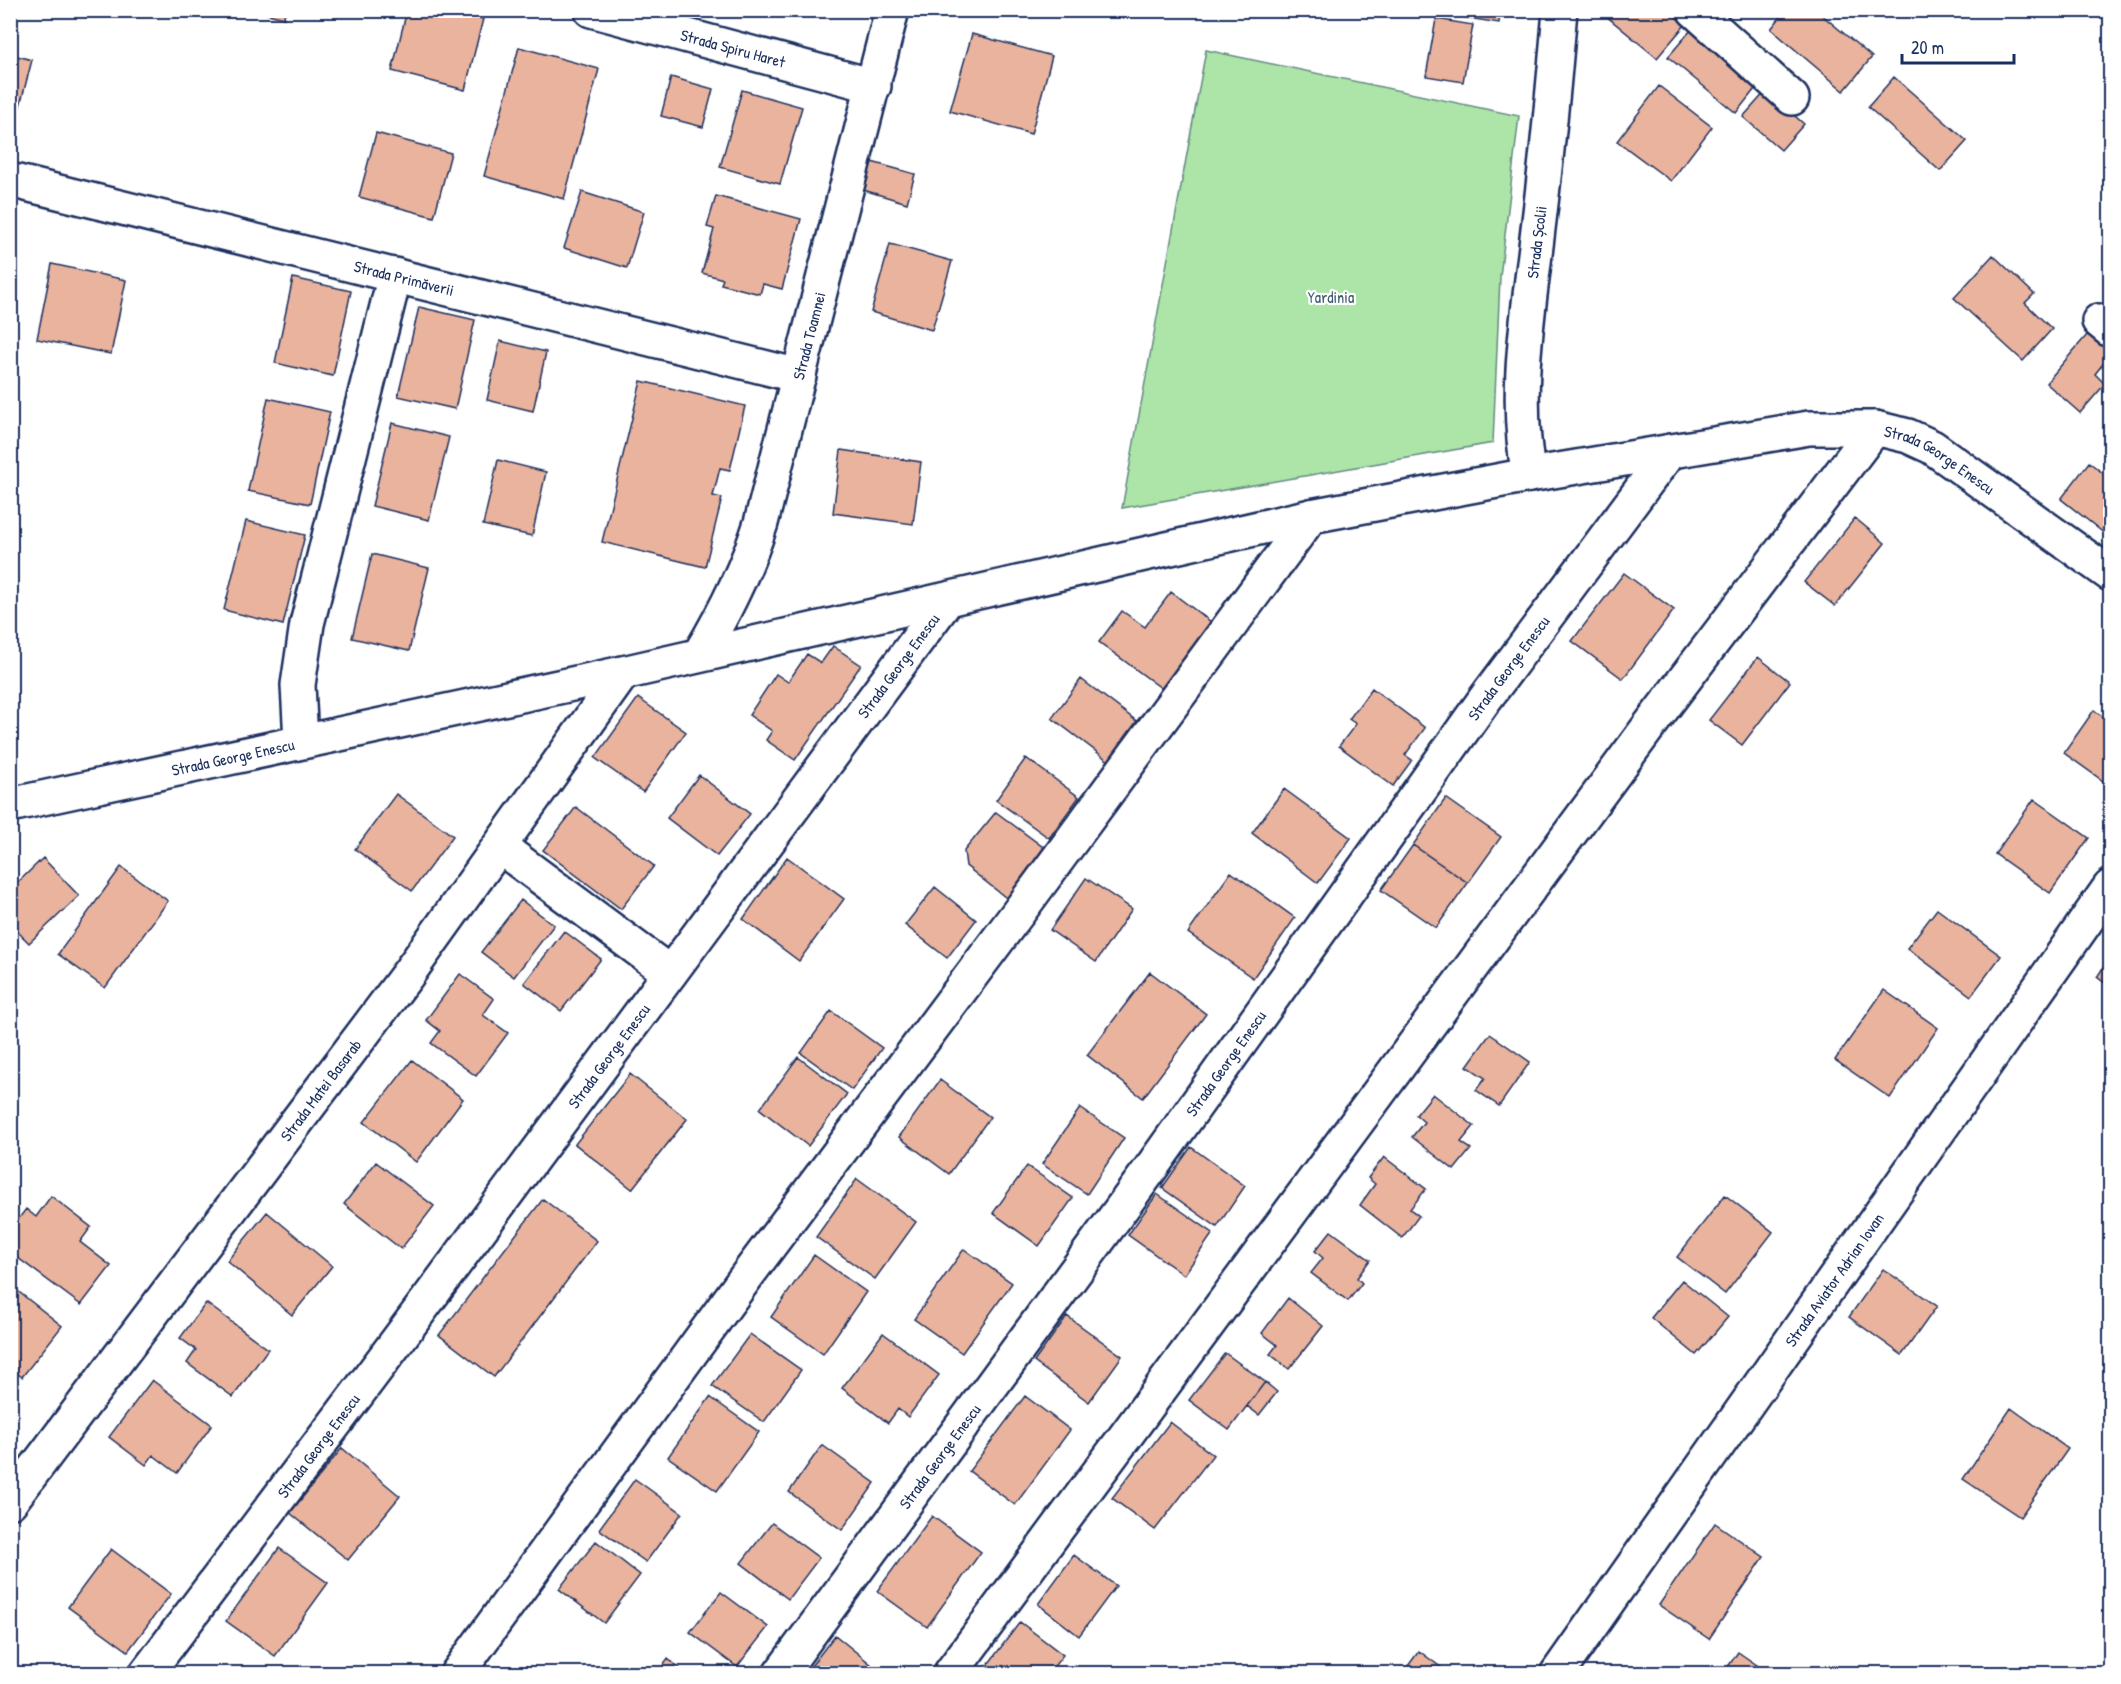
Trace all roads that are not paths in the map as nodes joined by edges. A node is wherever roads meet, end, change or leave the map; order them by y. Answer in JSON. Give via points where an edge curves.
{"nodes":[{"id":1,"x":591,"y":10,"type":"edge"},
{"id":2,"x":892,"y":10,"type":"edge"},
{"id":3,"x":1560,"y":10,"type":"edge"},
{"id":4,"x":1694,"y":10,"type":"edge"},
{"id":5,"x":874,"y":86,"type":"junction"},
{"id":6,"x":1792,"y":98,"type":"dead end"},
{"id":7,"x":10,"y":180,"type":"edge"},
{"id":8,"x":394,"y":275,"type":"junction"},
{"id":9,"x":799,"y":376,"type":"junction"},
{"id":10,"x":1875,"y":428,"type":"junction"},
{"id":11,"x":1670,"y":451,"type":"junction"},
{"id":12,"x":1529,"y":475,"type":"junction"},
{"id":13,"x":1311,"y":516,"type":"junction"},
{"id":14,"x":2110,"y":574,"type":"edge"},
{"id":15,"x":947,"y":600,"type":"junction"},
{"id":16,"x":700,"y":654,"type":"junction"},
{"id":17,"x":622,"y":673,"type":"junction"},
{"id":18,"x":301,"y":741,"type":"junction"},
{"id":19,"x":10,"y":805,"type":"edge"},
{"id":20,"x":500,"y":847,"type":"junction"},
{"id":21,"x":2110,"y":887,"type":"edge"},
{"id":22,"x":670,"y":973,"type":"junction"},
{"id":23,"x":10,"y":1502,"type":"edge"},
{"id":24,"x":146,"y":1674,"type":"edge"},
{"id":25,"x":457,"y":1674,"type":"edge"},
{"id":26,"x":780,"y":1674,"type":"edge"},
{"id":27,"x":950,"y":1674,"type":"edge"},
{"id":28,"x":1557,"y":1674,"type":"edge"}],
"edges":[{"from":1,"to":5,"type":"street","name":"Strada Spiru Haret"},
{"from":2,"to":5,"type":"street","name":"Strada Toamnei"},
{"from":3,"to":12,"type":"street","name":"Strada Școlii","via":[[1526,337],[1522,407]]},
{"from":4,"to":6,"type":"street"},
{"from":5,"to":9,"type":"street","name":"Strada Toamnei"},
{"from":7,"to":8,"type":"street","name":"Strada Primăverii"},
{"from":8,"to":9,"type":"street","name":"Strada Primăverii"},
{"from":8,"to":18,"type":"street","via":[[307,624],[298,685]]},
{"from":9,"to":16,"type":"street","name":"Strada Toamnei","via":[[750,558]]},
{"from":10,"to":11,"type":"street","name":"Strada George Enescu","via":[[1809,428]]},
{"from":10,"to":14,"type":"street","name":"Strada George Enescu","via":[[1932,447]]},
{"from":10,"to":27,"type":"street","via":[[1640,738]]},
{"from":11,"to":12,"type":"street","name":"Strada George Enescu"},
{"from":11,"to":26,"type":"street","name":"Strada George Enescu","via":[[1485,699],[1146,1175]]},
{"from":12,"to":13,"type":"street","name":"Strada George Enescu"},
{"from":13,"to":15,"type":"street","name":"Strada George Enescu"},
{"from":13,"to":25,"type":"street","via":[[752,1268]]},
{"from":15,"to":16,"type":"street","name":"Strada George Enescu"},
{"from":15,"to":22,"type":"street","name":"Strada George Enescu"},
{"from":16,"to":17,"type":"street","name":"Strada George Enescu"},
{"from":17,"to":18,"type":"street","name":"Strada George Enescu"},
{"from":17,"to":20,"type":"street","name":"Strada Matei Basarab"},
{"from":18,"to":19,"type":"street","name":"Strada George Enescu"},
{"from":20,"to":22,"type":"street"},
{"from":20,"to":23,"type":"street","name":"Strada Matei Basarab"},
{"from":21,"to":28,"type":"street","name":"Strada Aviator Adrian Iovan"},
{"from":22,"to":24,"type":"street","name":"Strada George Enescu"}]}
